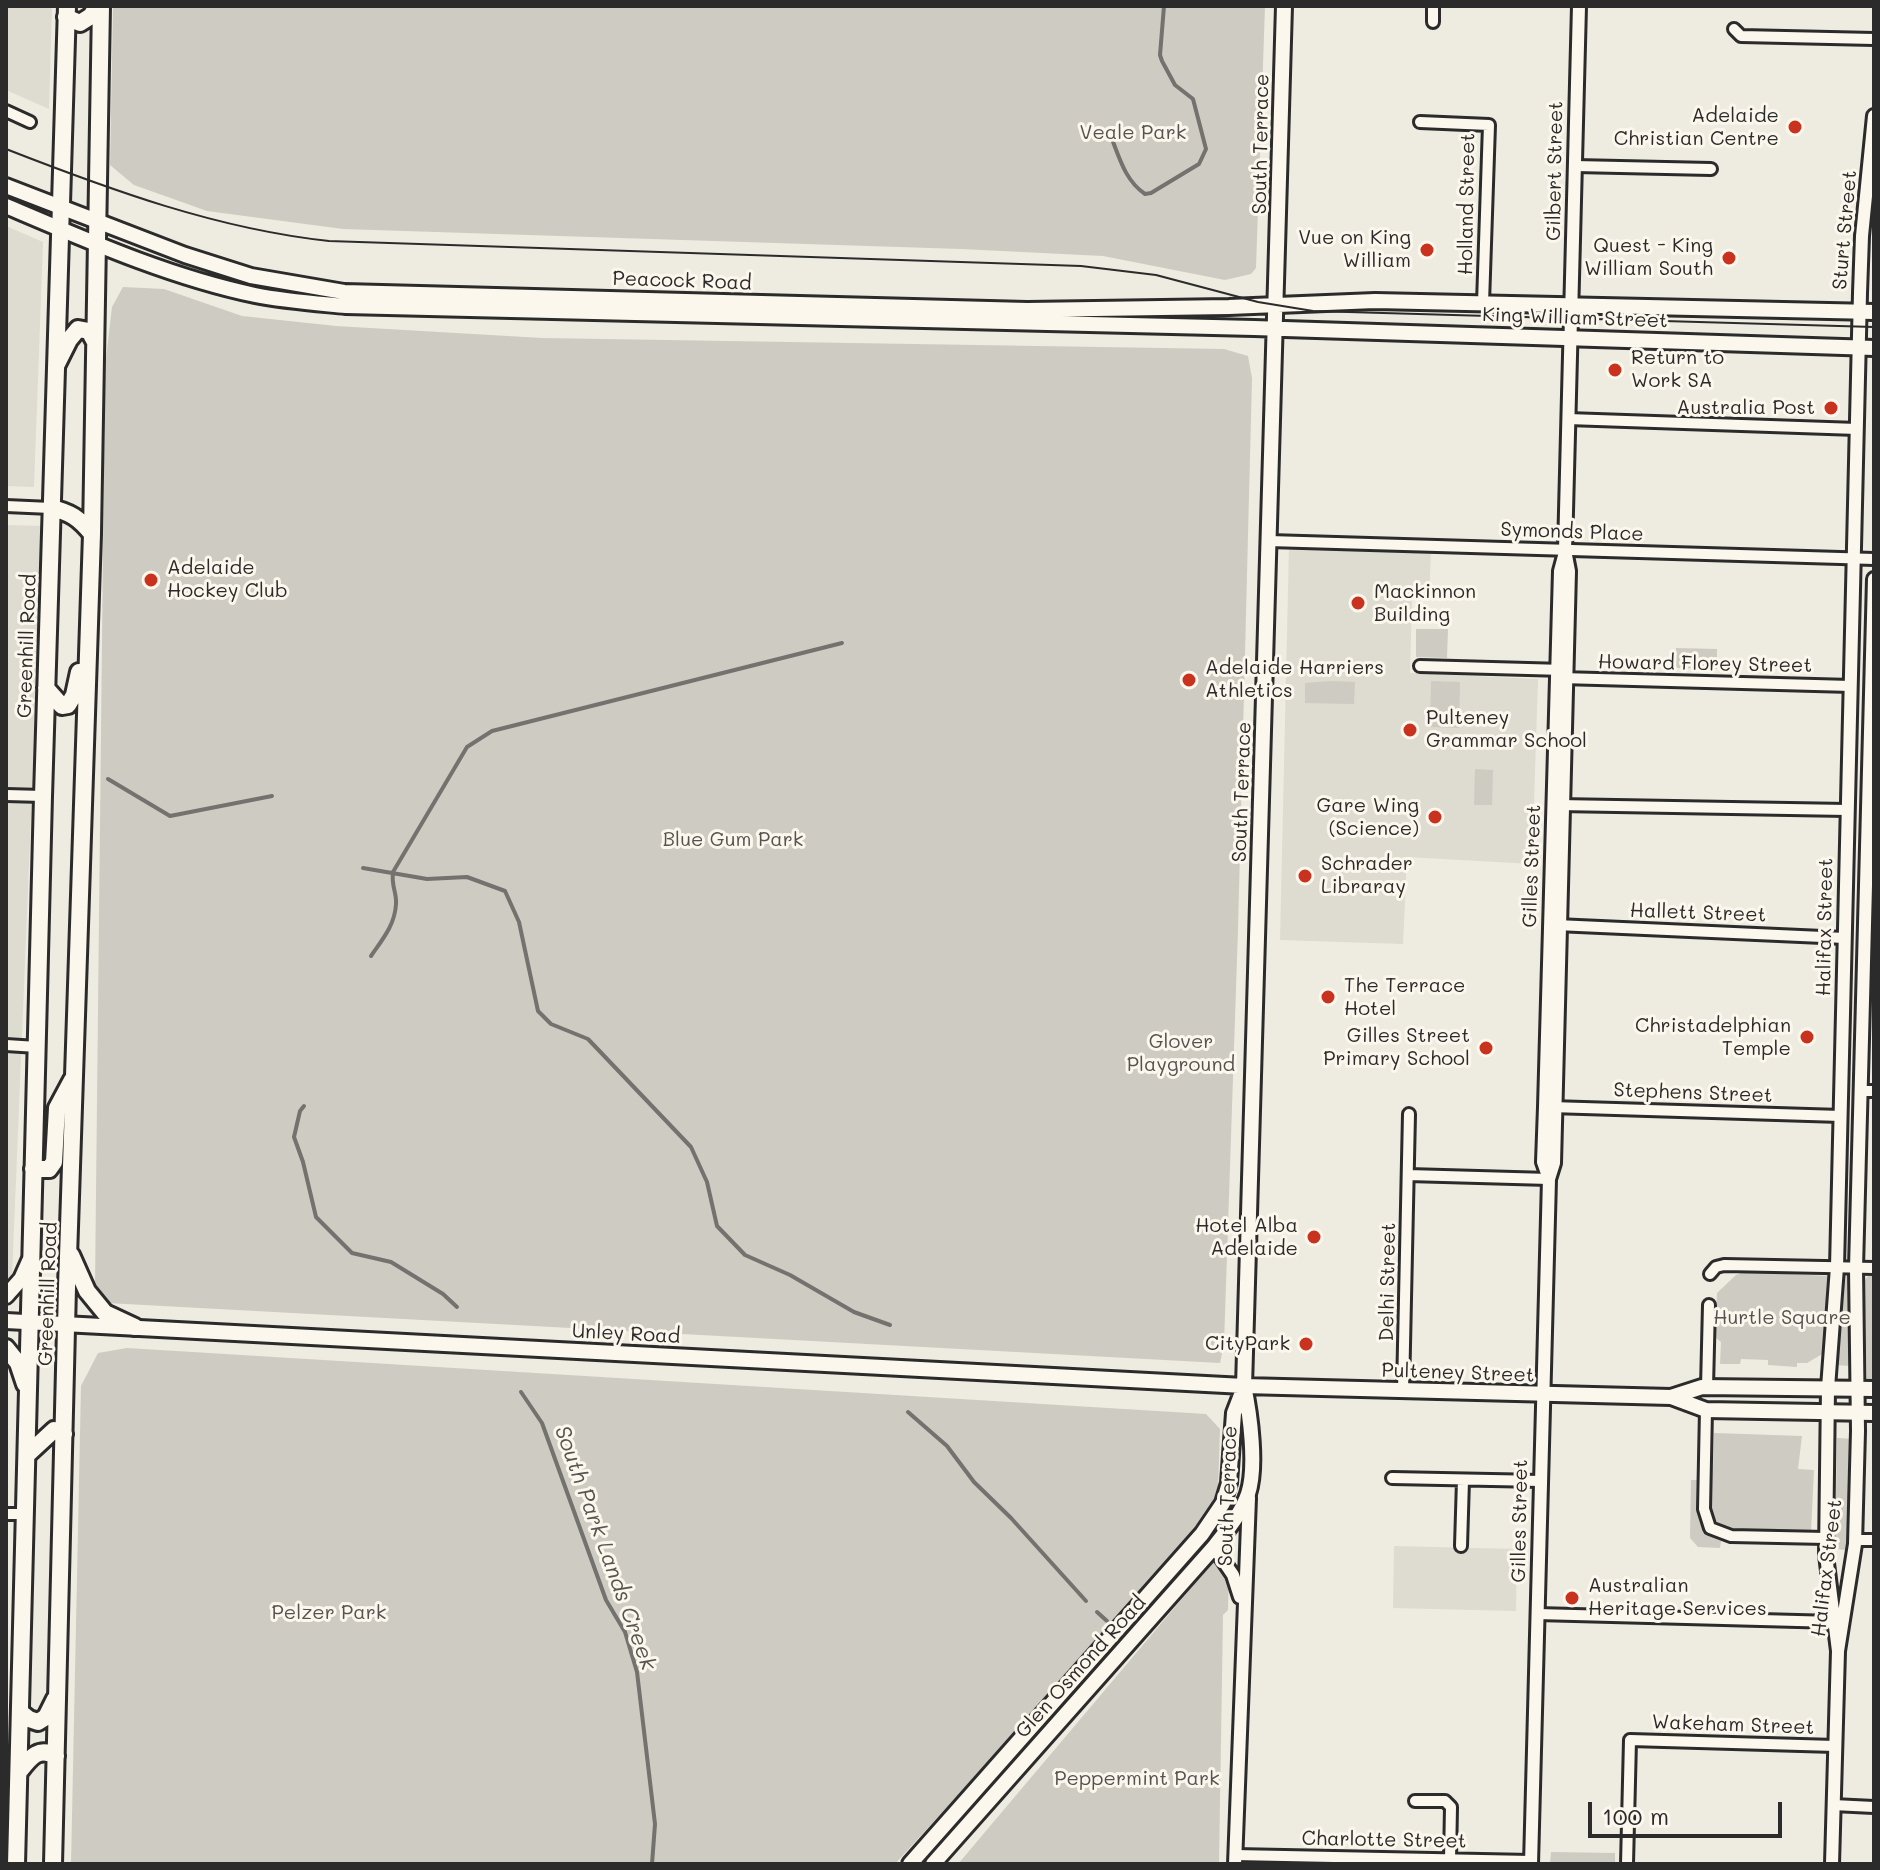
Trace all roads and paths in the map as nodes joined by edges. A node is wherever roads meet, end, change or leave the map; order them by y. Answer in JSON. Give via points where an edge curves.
{"nodes":[{"id":1,"x":99,"y":6,"type":"edge"},
{"id":2,"x":1284,"y":6,"type":"edge"},
{"id":3,"x":1433,"y":6,"type":"edge"},
{"id":4,"x":1579,"y":6,"type":"edge"},
{"id":5,"x":66,"y":12,"type":"edge"},
{"id":6,"x":1433,"y":22,"type":"dead end"},
{"id":7,"x":1734,"y":29,"type":"dead end"},
{"id":8,"x":1874,"y":39,"type":"edge"},
{"id":9,"x":6,"y":111,"type":"edge"},
{"id":10,"x":1874,"y":116,"type":"edge"},
{"id":11,"x":30,"y":122,"type":"dead end"},
{"id":12,"x":1420,"y":122,"type":"dead end"},
{"id":13,"x":1575,"y":166,"type":"junction"},
{"id":14,"x":1711,"y":169,"type":"dead end"},
{"id":15,"x":6,"y":186,"type":"edge"},
{"id":16,"x":6,"y":206,"type":"edge"},
{"id":17,"x":60,"y":208,"type":"junction"},
{"id":18,"x":98,"y":222,"type":"junction"},
{"id":19,"x":60,"y":229,"type":"junction"},
{"id":20,"x":97,"y":244,"type":"junction"},
{"id":21,"x":1483,"y":303,"type":"junction"},
{"id":22,"x":1276,"y":305,"type":"junction"},
{"id":23,"x":1572,"y":306,"type":"junction"},
{"id":24,"x":1867,"y":312,"type":"edge"},
{"id":25,"x":868,"y":313,"type":"junction"},
{"id":26,"x":1275,"y":330,"type":"junction"},
{"id":27,"x":1571,"y":337,"type":"junction"},
{"id":28,"x":95,"y":342,"type":"junction"},
{"id":29,"x":1866,"y":347,"type":"edge"},
{"id":30,"x":55,"y":369,"type":"junction"},
{"id":31,"x":1568,"y":419,"type":"junction"},
{"id":32,"x":1857,"y":429,"type":"junction"},
{"id":33,"x":6,"y":506,"type":"edge"},
{"id":34,"x":51,"y":508,"type":"junction"},
{"id":35,"x":92,"y":534,"type":"junction"},
{"id":36,"x":1269,"y":541,"type":"junction"},
{"id":37,"x":1565,"y":552,"type":"junction"},
{"id":38,"x":1854,"y":559,"type":"junction"},
{"id":39,"x":1874,"y":559,"type":"edge"},
{"id":40,"x":1874,"y":579,"type":"edge"},
{"id":41,"x":1420,"y":666,"type":"dead end"},
{"id":42,"x":87,"y":667,"type":"junction"},
{"id":43,"x":1562,"y":674,"type":"junction"},
{"id":44,"x":1851,"y":686,"type":"junction"},
{"id":45,"x":1872,"y":686,"type":"edge"},
{"id":46,"x":46,"y":688,"type":"junction"},
{"id":47,"x":6,"y":795,"type":"edge"},
{"id":48,"x":43,"y":796,"type":"junction"},
{"id":49,"x":1558,"y":805,"type":"junction"},
{"id":50,"x":1870,"y":809,"type":"edge"},
{"id":51,"x":1847,"y":810,"type":"junction"},
{"id":52,"x":1555,"y":925,"type":"junction"},
{"id":53,"x":1869,"y":932,"type":"edge"},
{"id":54,"x":1845,"y":938,"type":"junction"},
{"id":55,"x":6,"y":1045,"type":"edge"},
{"id":56,"x":37,"y":1047,"type":"junction"},
{"id":57,"x":75,"y":1075,"type":"junction"},
{"id":58,"x":1867,"y":1091,"type":"edge"},
{"id":59,"x":1550,"y":1107,"type":"junction"},
{"id":60,"x":1409,"y":1114,"type":"dead end"},
{"id":61,"x":1841,"y":1116,"type":"junction"},
{"id":62,"x":1860,"y":1116,"type":"junction"},
{"id":63,"x":33,"y":1169,"type":"junction"},
{"id":64,"x":1408,"y":1175,"type":"junction"},
{"id":65,"x":1549,"y":1179,"type":"junction"},
{"id":66,"x":69,"y":1250,"type":"junction"},
{"id":67,"x":32,"y":1256,"type":"junction"},
{"id":68,"x":1837,"y":1267,"type":"junction"},
{"id":69,"x":1856,"y":1268,"type":"junction"},
{"id":70,"x":1874,"y":1268,"type":"edge"},
{"id":71,"x":1710,"y":1274,"type":"dead end"},
{"id":72,"x":6,"y":1296,"type":"edge"},
{"id":73,"x":1709,"y":1305,"type":"dead end"},
{"id":74,"x":6,"y":1321,"type":"edge"},
{"id":75,"x":30,"y":1322,"type":"junction"},
{"id":76,"x":66,"y":1323,"type":"junction"},
{"id":77,"x":135,"y":1327,"type":"junction"},
{"id":78,"x":6,"y":1348,"type":"edge"},
{"id":79,"x":1244,"y":1386,"type":"junction"},
{"id":80,"x":1707,"y":1387,"type":"junction"},
{"id":81,"x":1828,"y":1388,"type":"junction"},
{"id":82,"x":1867,"y":1389,"type":"edge"},
{"id":83,"x":1403,"y":1391,"type":"junction"},
{"id":84,"x":1543,"y":1395,"type":"junction"},
{"id":85,"x":28,"y":1397,"type":"junction"},
{"id":86,"x":1671,"y":1397,"type":"junction"},
{"id":87,"x":1706,"y":1410,"type":"junction"},
{"id":88,"x":1828,"y":1412,"type":"junction"},
{"id":89,"x":1866,"y":1413,"type":"edge"},
{"id":90,"x":64,"y":1434,"type":"junction"},
{"id":91,"x":27,"y":1455,"type":"junction"},
{"id":92,"x":1392,"y":1478,"type":"dead end"},
{"id":93,"x":1463,"y":1480,"type":"junction"},
{"id":94,"x":1541,"y":1481,"type":"junction"},
{"id":95,"x":1249,"y":1491,"type":"junction"},
{"id":96,"x":6,"y":1514,"type":"edge"},
{"id":97,"x":26,"y":1514,"type":"junction"},
{"id":98,"x":1202,"y":1534,"type":"junction"},
{"id":99,"x":1826,"y":1538,"type":"junction"},
{"id":100,"x":1855,"y":1540,"type":"junction"},
{"id":101,"x":1874,"y":1540,"type":"edge"},
{"id":102,"x":1461,"y":1546,"type":"dead end"},
{"id":103,"x":1214,"y":1547,"type":"junction"},
{"id":104,"x":1244,"y":1608,"type":"junction"},
{"id":105,"x":1537,"y":1614,"type":"junction"},
{"id":106,"x":1835,"y":1622,"type":"junction"},
{"id":107,"x":1838,"y":1651,"type":"junction"},
{"id":108,"x":14,"y":1657,"type":"edge"},
{"id":109,"x":1092,"y":1658,"type":"junction"},
{"id":110,"x":1104,"y":1671,"type":"junction"},
{"id":111,"x":57,"y":1694,"type":"junction"},
{"id":112,"x":20,"y":1712,"type":"junction"},
{"id":113,"x":1835,"y":1746,"type":"junction"},
{"id":114,"x":56,"y":1756,"type":"junction"},
{"id":115,"x":19,"y":1772,"type":"junction"},
{"id":116,"x":1415,"y":1801,"type":"dead end"},
{"id":117,"x":1833,"y":1805,"type":"junction"},
{"id":118,"x":1874,"y":1807,"type":"edge"},
{"id":119,"x":13,"y":1857,"type":"edge"},
{"id":120,"x":1235,"y":1860,"type":"edge"},
{"id":121,"x":1450,"y":1860,"type":"junction"},
{"id":122,"x":1377,"y":1861,"type":"edge"},
{"id":123,"x":1531,"y":1863,"type":"edge"},
{"id":124,"x":53,"y":1864,"type":"edge"},
{"id":125,"x":910,"y":1864,"type":"edge"},
{"id":126,"x":933,"y":1864,"type":"edge"},
{"id":127,"x":1627,"y":1864,"type":"edge"},
{"id":128,"x":1832,"y":1864,"type":"edge"}],
"edges":[{"from":1,"to":5,"type":"highway","via":[[80,23]]},
{"from":1,"to":18,"type":"highway","name":"Greenhill Road"},
{"from":2,"to":22,"type":"main road","name":"South Terrace"},
{"from":3,"to":6,"type":"street"},
{"from":4,"to":13,"type":"street","name":"Gilbert Street"},
{"from":5,"to":17,"type":"highway","name":"Greenhill Road"},
{"from":7,"to":8,"type":"street","via":[[1741,36]]},
{"from":9,"to":11,"type":"street"},
{"from":10,"to":24,"type":"street","name":"Sturt Street","via":[[1862,236]]},
{"from":12,"to":21,"type":"street","name":"Holland Street","via":[[1489,125]]},
{"from":13,"to":14,"type":"street"},
{"from":13,"to":23,"type":"street","name":"Gilbert Street"},
{"from":15,"to":17,"type":"main road","name":"Peacock Road"},
{"from":16,"to":19,"type":"main road","name":"Peacock Road"},
{"from":17,"to":18,"type":"main road","name":"Peacock Road"},
{"from":17,"to":19,"type":"highway","name":"Greenhill Road"},
{"from":18,"to":20,"type":"highway","name":"Greenhill Road"},
{"from":18,"to":25,"type":"main road","name":"Peacock Road","via":[[251,276],[344,292]]},
{"from":19,"to":20,"type":"main road","name":"Peacock Road"},
{"from":19,"to":30,"type":"highway","name":"Greenhill Road"},
{"from":20,"to":25,"type":"main road","name":"Peacock Road","via":[[210,283],[300,302]]},
{"from":20,"to":28,"type":"highway","name":"Greenhill Road"},
{"from":21,"to":22,"type":"main road","name":"King William Street"},
{"from":21,"to":23,"type":"main road","name":"King William Street"},
{"from":22,"to":25,"type":"main road","name":"Peacock Road"},
{"from":22,"to":26,"type":"main road","name":"South Terrace"},
{"from":23,"to":24,"type":"main road","name":"King William Street"},
{"from":23,"to":27,"type":"street","name":"Gilbert Street"},
{"from":24,"to":29,"type":"street","name":"Sturt Street"},
{"from":25,"to":26,"type":"main road","name":"Peacock Road"},
{"from":26,"to":27,"type":"main road","name":"King William Street"},
{"from":26,"to":36,"type":"main road","name":"South Terrace"},
{"from":27,"to":29,"type":"main road","name":"King William Street"},
{"from":27,"to":31,"type":"street","name":"Gilles Street"},
{"from":28,"to":30,"type":"highway","via":[[89,331],[78,329]]},
{"from":28,"to":35,"type":"highway","name":"Greenhill Road"},
{"from":29,"to":32,"type":"street","name":"Halifax Street"},
{"from":30,"to":34,"type":"highway","name":"Greenhill Road"},
{"from":31,"to":32,"type":"street"},
{"from":31,"to":37,"type":"street","name":"Gilles Street"},
{"from":32,"to":38,"type":"street","name":"Halifax Street"},
{"from":33,"to":34,"type":"street"},
{"from":34,"to":35,"type":"highway","via":[[69,512]]},
{"from":34,"to":46,"type":"highway","name":"Greenhill Road"},
{"from":35,"to":42,"type":"highway","name":"Greenhill Road"},
{"from":36,"to":37,"type":"street","name":"Symonds Place"},
{"from":36,"to":79,"type":"main road","name":"South Terrace"},
{"from":37,"to":38,"type":"street","name":"Symonds Place"},
{"from":37,"to":43,"type":"street","name":"Gilles Street","via":[[1569,571]]},
{"from":38,"to":39,"type":"street","name":"Symonds Place"},
{"from":38,"to":44,"type":"street","name":"Halifax Street"},
{"from":40,"to":45,"type":"street","name":"Halifax Street"},
{"from":41,"to":43,"type":"street","name":"Howard Florey Street"},
{"from":42,"to":46,"type":"highway","via":[[80,670],[68,705],[62,706]]},
{"from":42,"to":57,"type":"highway","name":"Greenhill Road"},
{"from":43,"to":44,"type":"street","name":"Howard Florey Street"},
{"from":43,"to":49,"type":"street","name":"Gilles Street"},
{"from":44,"to":51,"type":"street","name":"Halifax Street"},
{"from":45,"to":50,"type":"street","name":"Halifax Street"},
{"from":46,"to":48,"type":"highway","name":"Greenhill Road"},
{"from":47,"to":48,"type":"street"},
{"from":48,"to":56,"type":"highway","name":"Greenhill Road"},
{"from":49,"to":51,"type":"street"},
{"from":49,"to":52,"type":"street","name":"Gilles Street"},
{"from":50,"to":51,"type":"street"},
{"from":50,"to":53,"type":"street","name":"Halifax Street"},
{"from":51,"to":54,"type":"street","name":"Halifax Street"},
{"from":52,"to":54,"type":"street","name":"Hallett Street"},
{"from":52,"to":59,"type":"street","name":"Gilles Street"},
{"from":53,"to":58,"type":"street","name":"Halifax Street"},
{"from":54,"to":61,"type":"street","name":"Halifax Street"},
{"from":55,"to":56,"type":"street"},
{"from":56,"to":63,"type":"highway","name":"Greenhill Road"},
{"from":57,"to":63,"type":"highway","via":[[57,1108],[54,1162],[49,1169]]},
{"from":57,"to":66,"type":"highway","name":"Greenhill Road"},
{"from":58,"to":62,"type":"street","name":"Halifax Street"},
{"from":59,"to":61,"type":"street","name":"Stephens Street"},
{"from":59,"to":65,"type":"street","name":"Gilles Street","via":[[1554,1163]]},
{"from":60,"to":64,"type":"street","name":"Delhi Street"},
{"from":61,"to":62,"type":"street"},
{"from":61,"to":68,"type":"street","name":"Halifax Street"},
{"from":62,"to":69,"type":"street","name":"Halifax Street"},
{"from":63,"to":67,"type":"highway","name":"Greenhill Road"},
{"from":64,"to":65,"type":"street"},
{"from":64,"to":83,"type":"street","name":"Delhi Street"},
{"from":65,"to":84,"type":"street","name":"Gilles Street"},
{"from":66,"to":76,"type":"highway","name":"Greenhill Road"},
{"from":66,"to":77,"type":"highway","via":[[87,1291],[105,1313]]},
{"from":67,"to":72,"type":"main road"},
{"from":67,"to":75,"type":"highway","name":"Greenhill Road"},
{"from":68,"to":69,"type":"street"},
{"from":68,"to":71,"type":"street","via":[[1724,1265]]},
{"from":68,"to":81,"type":"street","name":"Halifax Street"},
{"from":69,"to":70,"type":"street"},
{"from":69,"to":82,"type":"street","name":"Halifax Street"},
{"from":73,"to":80,"type":"street"},
{"from":74,"to":75,"type":"main road","name":"Unley Road"},
{"from":75,"to":76,"type":"main road","name":"Unley Road"},
{"from":75,"to":85,"type":"highway","name":"Greenhill Road"},
{"from":76,"to":77,"type":"main road","name":"Unley Road"},
{"from":76,"to":90,"type":"highway","name":"Greenhill Road"},
{"from":77,"to":79,"type":"main road","name":"Unley Road"},
{"from":78,"to":85,"type":"highway","via":[[18,1363]]},
{"from":79,"to":83,"type":"main road","name":"Pulteney Street"},
{"from":79,"to":95,"type":"main road","name":"South Terrace","via":[[1252,1422]]},
{"from":79,"to":98,"type":"main road","name":"South Terrace","via":[[1234,1413],[1229,1483],[1223,1503]]},
{"from":80,"to":81,"type":"main road","name":"Pulteney Street"},
{"from":80,"to":86,"type":"main road","name":"Pulteney Street"},
{"from":81,"to":82,"type":"main road","name":"Pulteney Street"},
{"from":81,"to":88,"type":"street","name":"Halifax Street"},
{"from":82,"to":89,"type":"street","name":"Halifax Street"},
{"from":83,"to":84,"type":"main road","name":"Pulteney Street"},
{"from":84,"to":86,"type":"main road","name":"Pulteney Street"},
{"from":84,"to":94,"type":"street","name":"Gilles Street"},
{"from":85,"to":91,"type":"highway","name":"Greenhill Road"},
{"from":86,"to":87,"type":"main road","name":"Pulteney Street"},
{"from":87,"to":88,"type":"main road","name":"Pulteney Street"},
{"from":87,"to":99,"type":"street","via":[[1704,1509],[1710,1528],[1731,1536]]},
{"from":88,"to":89,"type":"main road","name":"Pulteney Street"},
{"from":88,"to":99,"type":"street","name":"Halifax Street"},
{"from":89,"to":100,"type":"street","name":"Halifax Street"},
{"from":90,"to":91,"type":"highway","via":[[54,1430]]},
{"from":90,"to":111,"type":"highway","name":"Greenhill Road"},
{"from":91,"to":97,"type":"highway","name":"Greenhill Road"},
{"from":92,"to":93,"type":"street"},
{"from":93,"to":94,"type":"street"},
{"from":93,"to":102,"type":"street"},
{"from":94,"to":105,"type":"street","name":"Gilles Street"},
{"from":95,"to":103,"type":"main road","name":"Glen Osmond Road"},
{"from":95,"to":104,"type":"street","name":"South Terrace"},
{"from":96,"to":97,"type":"street"},
{"from":97,"to":108,"type":"highway","name":"Greenhill Road"},
{"from":98,"to":103,"type":"main road","name":"South Terrace"},
{"from":98,"to":109,"type":"main road","name":"Glen Osmond Road"},
{"from":99,"to":106,"type":"street","name":"Halifax Street"},
{"from":100,"to":101,"type":"street"},
{"from":100,"to":107,"type":"street","name":"Halifax Street"},
{"from":103,"to":104,"type":"street","name":"South Terrace","via":[[1233,1575]]},
{"from":103,"to":110,"type":"main road","name":"Glen Osmond Road"},
{"from":104,"to":120,"type":"street","name":"South Terrace"},
{"from":105,"to":106,"type":"street"},
{"from":105,"to":123,"type":"street","name":"Gilles Street"},
{"from":106,"to":107,"type":"street","name":"Halifax Street"},
{"from":107,"to":113,"type":"street","name":"Halifax Street"},
{"from":108,"to":112,"type":"highway","name":"Greenhill Road"},
{"from":109,"to":110,"type":"main road"},
{"from":109,"to":125,"type":"main road","name":"Glen Osmond Road"},
{"from":110,"to":126,"type":"main road","name":"Glen Osmond Road"},
{"from":111,"to":112,"type":"highway","via":[[42,1721]]},
{"from":111,"to":114,"type":"highway","name":"Greenhill Road"},
{"from":112,"to":115,"type":"highway","name":"Greenhill Road"},
{"from":113,"to":117,"type":"street","name":"Halifax Street"},
{"from":113,"to":127,"type":"street","name":"Wakeham Street","via":[[1630,1740]]},
{"from":114,"to":115,"type":"highway","via":[[40,1751]]},
{"from":114,"to":124,"type":"highway","name":"Greenhill Road"},
{"from":115,"to":119,"type":"highway","name":"Greenhill Road"},
{"from":116,"to":121,"type":"street","via":[[1445,1801],[1451,1807]]},
{"from":117,"to":118,"type":"street"},
{"from":117,"to":128,"type":"street","name":"Halifax Street"},
{"from":120,"to":122,"type":"street","name":"Charlotte Street"},
{"from":121,"to":122,"type":"street","name":"Charlotte Street"},
{"from":121,"to":123,"type":"street","name":"Charlotte Street"}]}
